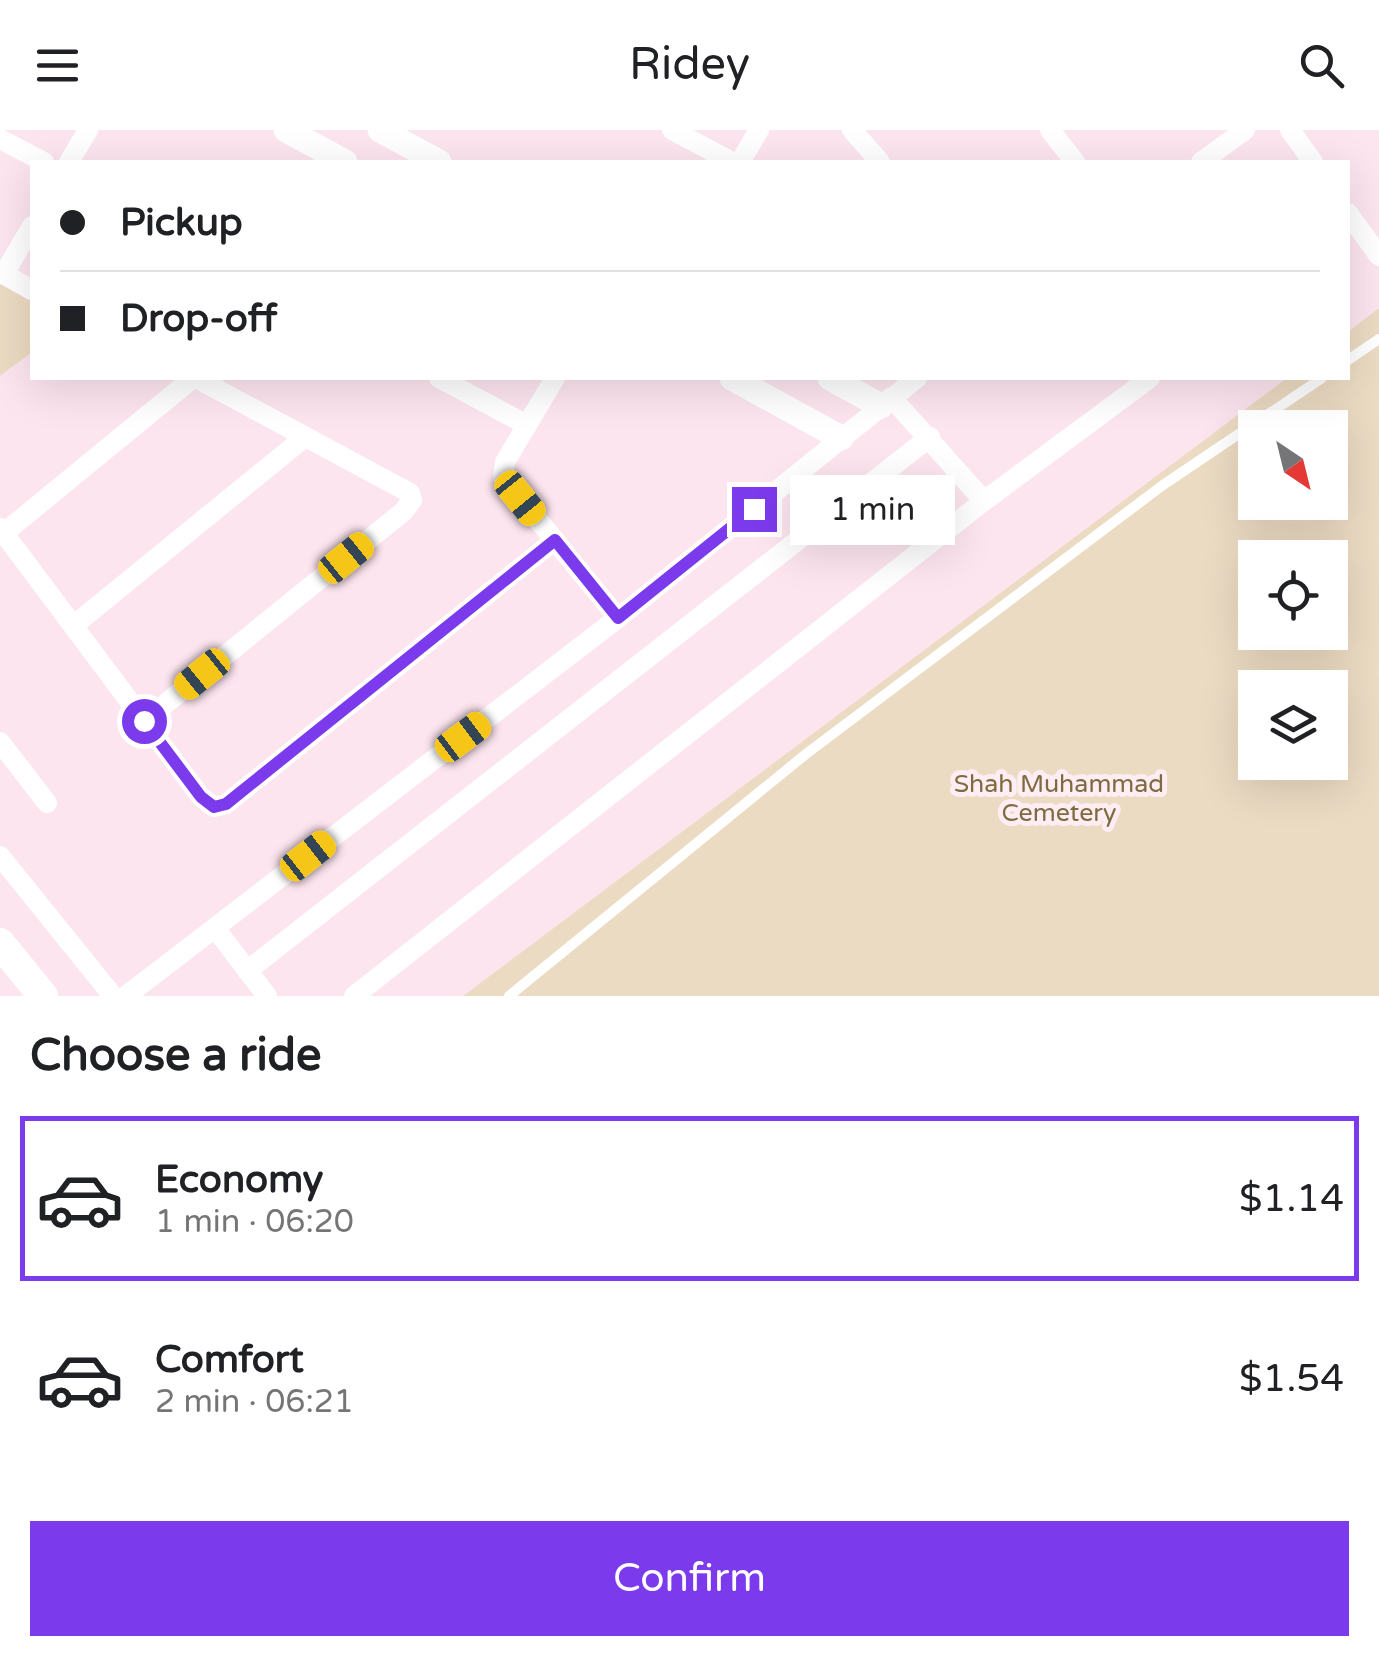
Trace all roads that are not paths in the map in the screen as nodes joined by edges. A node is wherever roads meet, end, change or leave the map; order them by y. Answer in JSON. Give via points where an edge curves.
{"nodes":[{"id":1,"x":88,"y":130,"type":"edge"},
{"id":2,"x":286,"y":130,"type":"edge"},
{"id":3,"x":380,"y":130,"type":"edge"},
{"id":4,"x":672,"y":130,"type":"edge"},
{"id":5,"x":759,"y":130,"type":"edge"},
{"id":6,"x":852,"y":130,"type":"edge"},
{"id":7,"x":1079,"y":130,"type":"edge"},
{"id":8,"x":1245,"y":130,"type":"edge"},
{"id":9,"x":1290,"y":130,"type":"edge"},
{"id":10,"x":1056,"y":137,"type":"edge"},
{"id":11,"x":0,"y":139,"type":"edge"},
{"id":12,"x":40,"y":160,"type":"edge"},
{"id":13,"x":70,"y":160,"type":"edge"},
{"id":14,"x":341,"y":160,"type":"edge"},
{"id":15,"x":436,"y":160,"type":"edge"},
{"id":16,"x":728,"y":160,"type":"edge"},
{"id":17,"x":741,"y":160,"type":"edge"},
{"id":18,"x":878,"y":160,"type":"edge"},
{"id":19,"x":1073,"y":160,"type":"edge"},
{"id":20,"x":1204,"y":160,"type":"edge"},
{"id":21,"x":1312,"y":160,"type":"edge"},
{"id":22,"x":1350,"y":223,"type":"edge"},
{"id":23,"x":30,"y":229,"type":"edge"},
{"id":24,"x":1379,"y":256,"type":"edge"},
{"id":25,"x":2,"y":273,"type":"edge"},
{"id":26,"x":30,"y":289,"type":"edge"},
{"id":27,"x":1379,"y":339,"type":"edge"},
{"id":28,"x":1350,"y":359,"type":"edge"},
{"id":29,"x":192,"y":380,"type":"edge"},
{"id":30,"x":199,"y":380,"type":"edge"},
{"id":31,"x":443,"y":380,"type":"edge"},
{"id":32,"x":555,"y":380,"type":"edge"},
{"id":33,"x":736,"y":380,"type":"edge"},
{"id":34,"x":835,"y":380,"type":"edge"},
{"id":35,"x":914,"y":380,"type":"edge"},
{"id":36,"x":1147,"y":380,"type":"edge"},
{"id":37,"x":1319,"y":380,"type":"edge"},
{"id":38,"x":886,"y":402,"type":"junction"},
{"id":39,"x":527,"y":426,"type":"junction"},
{"id":40,"x":306,"y":436,"type":"junction"},
{"id":41,"x":840,"y":438,"type":"junction"},
{"id":42,"x":930,"y":438,"type":"junction"},
{"id":43,"x":984,"y":501,"type":"junction"},
{"id":44,"x":2,"y":530,"type":"edge"},
{"id":45,"x":555,"y":540,"type":"junction"},
{"id":46,"x":618,"y":618,"type":"junction"},
{"id":47,"x":73,"y":626,"type":"junction"},
{"id":48,"x":144,"y":721,"type":"junction"},
{"id":49,"x":0,"y":742,"type":"edge"},
{"id":50,"x":47,"y":803,"type":"dead end"},
{"id":51,"x":0,"y":856,"type":"edge"},
{"id":52,"x":215,"y":928,"type":"junction"},
{"id":53,"x":0,"y":942,"type":"edge"},
{"id":54,"x":247,"y":971,"type":"junction"},
{"id":55,"x":43,"y":996,"type":"edge"},
{"id":56,"x":113,"y":996,"type":"edge"},
{"id":57,"x":126,"y":996,"type":"edge"},
{"id":58,"x":267,"y":996,"type":"edge"},
{"id":59,"x":354,"y":996,"type":"edge"},
{"id":60,"x":509,"y":996,"type":"edge"}],
"edges":[{"from":1,"to":13,"type":"street"},
{"from":2,"to":14,"type":"street"},
{"from":3,"to":15,"type":"street"},
{"from":4,"to":16,"type":"street"},
{"from":5,"to":17,"type":"street"},
{"from":6,"to":18,"type":"street"},
{"from":7,"to":10,"type":"street"},
{"from":8,"to":20,"type":"street"},
{"from":9,"to":21,"type":"street"},
{"from":10,"to":19,"type":"street"},
{"from":11,"to":12,"type":"street"},
{"from":22,"to":24,"type":"street"},
{"from":23,"to":25,"type":"street"},
{"from":25,"to":26,"type":"street"},
{"from":27,"to":28,"type":"lane"},
{"from":29,"to":44,"type":"street"},
{"from":30,"to":40,"type":"street"},
{"from":31,"to":39,"type":"street"},
{"from":32,"to":39,"type":"street"},
{"from":33,"to":41,"type":"street"},
{"from":34,"to":38,"type":"street"},
{"from":35,"to":38,"type":"street"},
{"from":36,"to":43,"type":"street"},
{"from":37,"to":60,"type":"lane","via":[[1163,485],[806,754]]},
{"from":38,"to":41,"type":"street"},
{"from":38,"to":42,"type":"street"},
{"from":39,"to":45,"type":"street","via":[[503,477]]},
{"from":40,"to":47,"type":"street"},
{"from":40,"to":48,"type":"street","via":[[412,500]]},
{"from":41,"to":46,"type":"street"},
{"from":42,"to":43,"type":"street"},
{"from":42,"to":54,"type":"street"},
{"from":43,"to":59,"type":"street"},
{"from":44,"to":47,"type":"street"},
{"from":45,"to":46,"type":"street"},
{"from":45,"to":48,"type":"street","via":[[226,804],[214,807],[201,797]]},
{"from":46,"to":52,"type":"street"},
{"from":47,"to":48,"type":"street"},
{"from":49,"to":50,"type":"street"},
{"from":51,"to":56,"type":"street"},
{"from":52,"to":54,"type":"street"},
{"from":52,"to":57,"type":"street"},
{"from":53,"to":55,"type":"main road"},
{"from":54,"to":58,"type":"street"}]}
